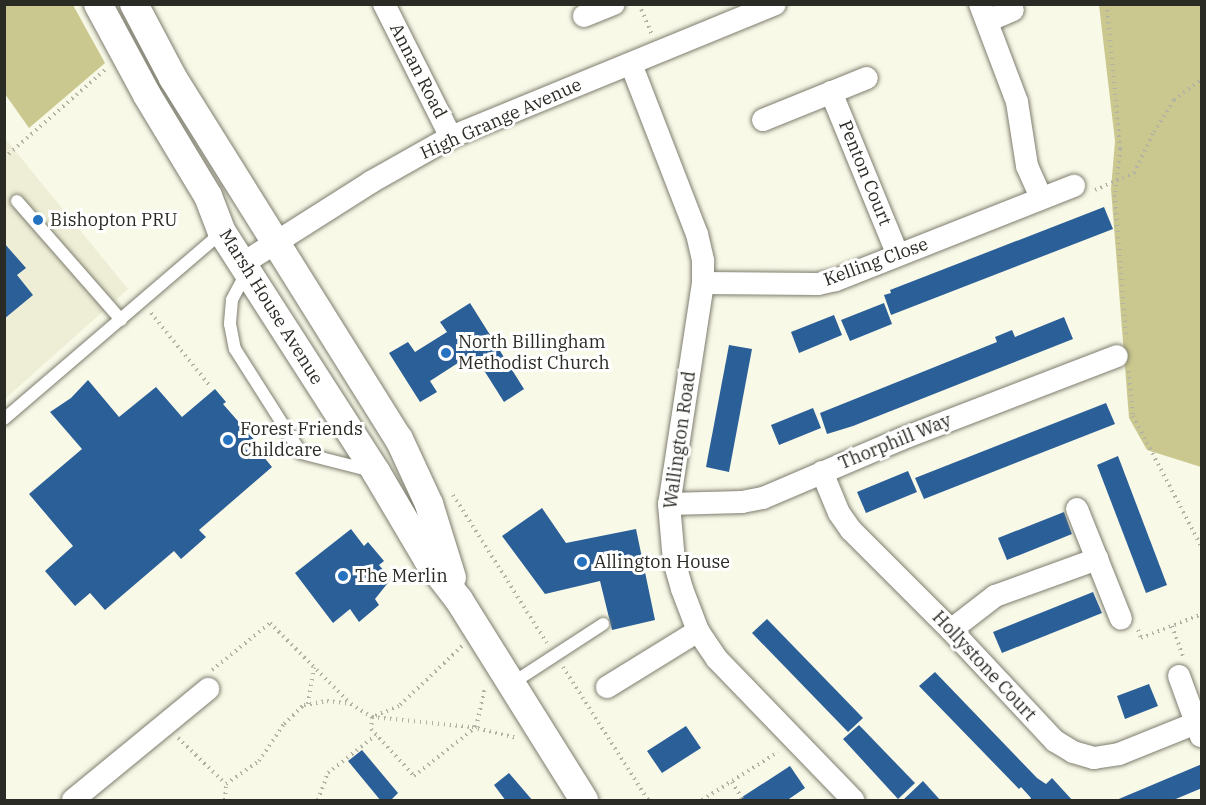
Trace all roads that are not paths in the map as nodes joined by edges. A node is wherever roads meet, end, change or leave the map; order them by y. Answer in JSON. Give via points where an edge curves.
{"nodes":[{"id":1,"x":98,"y":4,"type":"edge"},
{"id":2,"x":134,"y":4,"type":"edge"},
{"id":3,"x":384,"y":4,"type":"edge"},
{"id":4,"x":775,"y":4,"type":"edge"},
{"id":5,"x":608,"y":6,"type":"edge"},
{"id":6,"x":1013,"y":10,"type":"dead end"},
{"id":7,"x":983,"y":13,"type":"edge"},
{"id":8,"x":584,"y":16,"type":"dead end"},
{"id":9,"x":631,"y":64,"type":"junction"},
{"id":10,"x":867,"y":78,"type":"dead end"},
{"id":11,"x":831,"y":92,"type":"junction"},
{"id":12,"x":763,"y":120,"type":"dead end"},
{"id":13,"x":452,"y":137,"type":"junction"},
{"id":14,"x":1074,"y":186,"type":"dead end"},
{"id":15,"x":1041,"y":198,"type":"junction"},
{"id":16,"x":17,"y":201,"type":"dead end"},
{"id":17,"x":222,"y":232,"type":"junction"},
{"id":18,"x":277,"y":244,"type":"junction"},
{"id":19,"x":898,"y":255,"type":"junction"},
{"id":20,"x":245,"y":269,"type":"junction"},
{"id":21,"x":703,"y":283,"type":"junction"},
{"id":22,"x":121,"y":320,"type":"junction"},
{"id":23,"x":1124,"y":353,"type":"road end"},
{"id":24,"x":4,"y":419,"type":"edge"},
{"id":25,"x":376,"y":472,"type":"junction"},
{"id":26,"x":822,"y":472,"type":"junction"},
{"id":27,"x":669,"y":504,"type":"junction"},
{"id":28,"x":1077,"y":509,"type":"dead end"},
{"id":29,"x":1097,"y":559,"type":"junction"},
{"id":30,"x":459,"y":600,"type":"junction"},
{"id":31,"x":1121,"y":619,"type":"road end"},
{"id":32,"x":603,"y":624,"type":"dead end"},
{"id":33,"x":951,"y":630,"type":"junction"},
{"id":34,"x":698,"y":631,"type":"junction"},
{"id":35,"x":1179,"y":676,"type":"road end"},
{"id":36,"x":510,"y":684,"type":"junction"},
{"id":37,"x":607,"y":687,"type":"dead end"},
{"id":38,"x":199,"y":702,"type":"road end"},
{"id":39,"x":1199,"y":730,"type":"edge"},
{"id":40,"x":85,"y":797,"type":"edge"},
{"id":41,"x":584,"y":801,"type":"edge"},
{"id":42,"x":854,"y":801,"type":"edge"}],
"edges":[{"from":1,"to":17,"type":"street","name":"Marsh House Avenue","via":[[208,196]]},
{"from":2,"to":18,"type":"street","name":"Marsh House Avenue","via":[[173,78]]},
{"from":3,"to":13,"type":"street","name":"Annan Road"},
{"from":4,"to":9,"type":"street","name":"High Grange Avenue"},
{"from":5,"to":8,"type":"street"},
{"from":6,"to":7,"type":"street"},
{"from":7,"to":15,"type":"street","via":[[1017,102],[1027,166]]},
{"from":9,"to":13,"type":"street","name":"High Grange Avenue"},
{"from":9,"to":21,"type":"street","name":"Wallington Road","via":[[697,234],[704,261]]},
{"from":10,"to":11,"type":"street"},
{"from":11,"to":12,"type":"street"},
{"from":11,"to":19,"type":"street","name":"Penton Court"},
{"from":13,"to":18,"type":"street","name":"High Grange Avenue","via":[[371,182]]},
{"from":14,"to":15,"type":"street","name":"Kelling Close"},
{"from":15,"to":19,"type":"street","name":"Kelling Close"},
{"from":16,"to":22,"type":"lane"},
{"from":17,"to":20,"type":"street","name":"Marsh House Avenue"},
{"from":17,"to":22,"type":"lane"},
{"from":18,"to":20,"type":"street","name":"High Grange Avenue"},
{"from":18,"to":30,"type":"street","name":"Marsh House Avenue","via":[[416,472]]},
{"from":19,"to":21,"type":"street","name":"Kelling Close","via":[[818,284]]},
{"from":20,"to":25,"type":"street","name":"Marsh House Avenue"},
{"from":20,"to":25,"type":"lane","via":[[232,300],[230,324],[235,349],[301,453]]},
{"from":21,"to":27,"type":"street","name":"Wallington Road"},
{"from":22,"to":24,"type":"lane"},
{"from":23,"to":26,"type":"street","name":"Thorphill Way"},
{"from":25,"to":30,"type":"street","name":"Marsh House Avenue","via":[[428,560]]},
{"from":26,"to":27,"type":"street","name":"Thorphill Way","via":[[763,498]]},
{"from":26,"to":33,"type":"street","name":"Hollystone Court","via":[[839,513],[851,530]]},
{"from":27,"to":34,"type":"street","name":"Wallington Road","via":[[674,561]]},
{"from":28,"to":29,"type":"street"},
{"from":29,"to":31,"type":"street"},
{"from":29,"to":33,"type":"street","via":[[995,596]]},
{"from":30,"to":36,"type":"street","name":"Marsh House Avenue"},
{"from":32,"to":36,"type":"lane"},
{"from":33,"to":39,"type":"street","name":"Hollystone Court","via":[[1055,741],[1073,752],[1094,758],[1119,754]]},
{"from":34,"to":37,"type":"street"},
{"from":34,"to":42,"type":"street","name":"Wallington Road","via":[[717,659]]},
{"from":35,"to":39,"type":"street","name":"Hollystone Court"},
{"from":36,"to":41,"type":"street","name":"Marsh House Avenue"},
{"from":38,"to":40,"type":"street","via":[[164,726]]}]}
